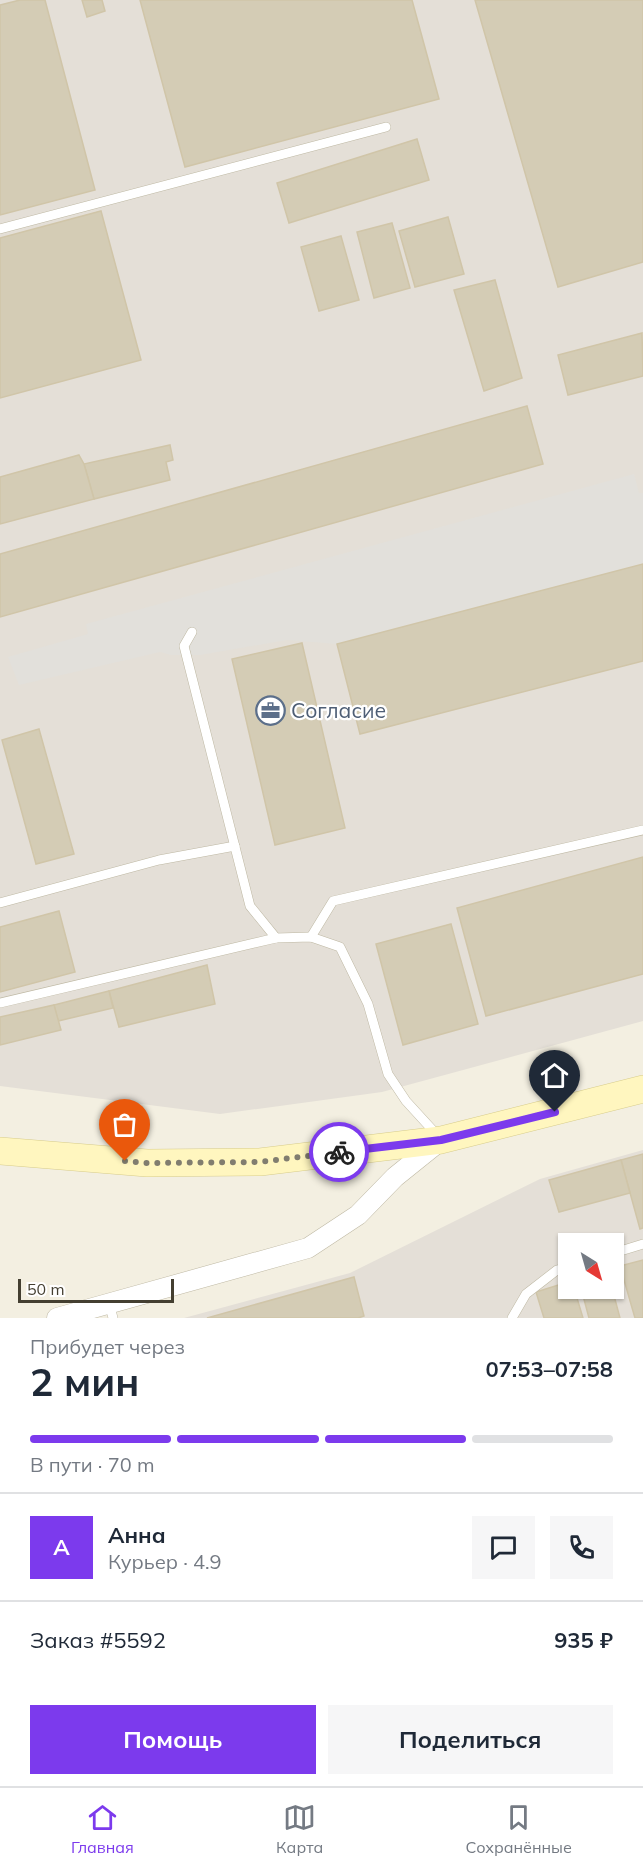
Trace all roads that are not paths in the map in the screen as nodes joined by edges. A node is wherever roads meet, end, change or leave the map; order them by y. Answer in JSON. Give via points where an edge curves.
{"nodes":[{"id":1,"x":386,"y":127,"type":"dead end"},
{"id":2,"x":0,"y":229,"type":"edge"},
{"id":3,"x":192,"y":632,"type":"dead end"},
{"id":4,"x":643,"y":830,"type":"edge"},
{"id":5,"x":235,"y":846,"type":"junction"},
{"id":6,"x":0,"y":903,"type":"edge"},
{"id":7,"x":310,"y":937,"type":"junction"},
{"id":8,"x":276,"y":938,"type":"junction"},
{"id":9,"x":0,"y":1003,"type":"edge"},
{"id":10,"x":643,"y":1089,"type":"edge"},
{"id":11,"x":441,"y":1140,"type":"junction"},
{"id":12,"x":0,"y":1151,"type":"edge"},
{"id":13,"x":643,"y":1244,"type":"edge"},
{"id":14,"x":624,"y":1250,"type":"edge"},
{"id":15,"x":558,"y":1270,"type":"edge"},
{"id":16,"x":111,"y":1311,"type":"edge"},
{"id":17,"x":57,"y":1318,"type":"edge"},
{"id":18,"x":512,"y":1318,"type":"edge"}],
"edges":[{"from":1,"to":2,"type":"lane"},
{"from":3,"to":5,"type":"lane","via":[[184,646]]},
{"from":4,"to":7,"type":"lane","via":[[333,901]]},
{"from":5,"to":6,"type":"lane","via":[[159,860]]},
{"from":5,"to":8,"type":"lane","via":[[250,906]]},
{"from":7,"to":8,"type":"lane"},
{"from":7,"to":11,"type":"lane","via":[[340,947],[368,1004],[388,1074]]},
{"from":8,"to":9,"type":"lane"},
{"from":10,"to":11,"type":"main road"},
{"from":11,"to":12,"type":"main road","via":[[260,1162],[147,1163]]},
{"from":11,"to":16,"type":"street","via":[[395,1177],[358,1215],[308,1248]]},
{"from":13,"to":14,"type":"lane"},
{"from":15,"to":18,"type":"lane","via":[[526,1294]]},
{"from":16,"to":17,"type":"street"}]}
